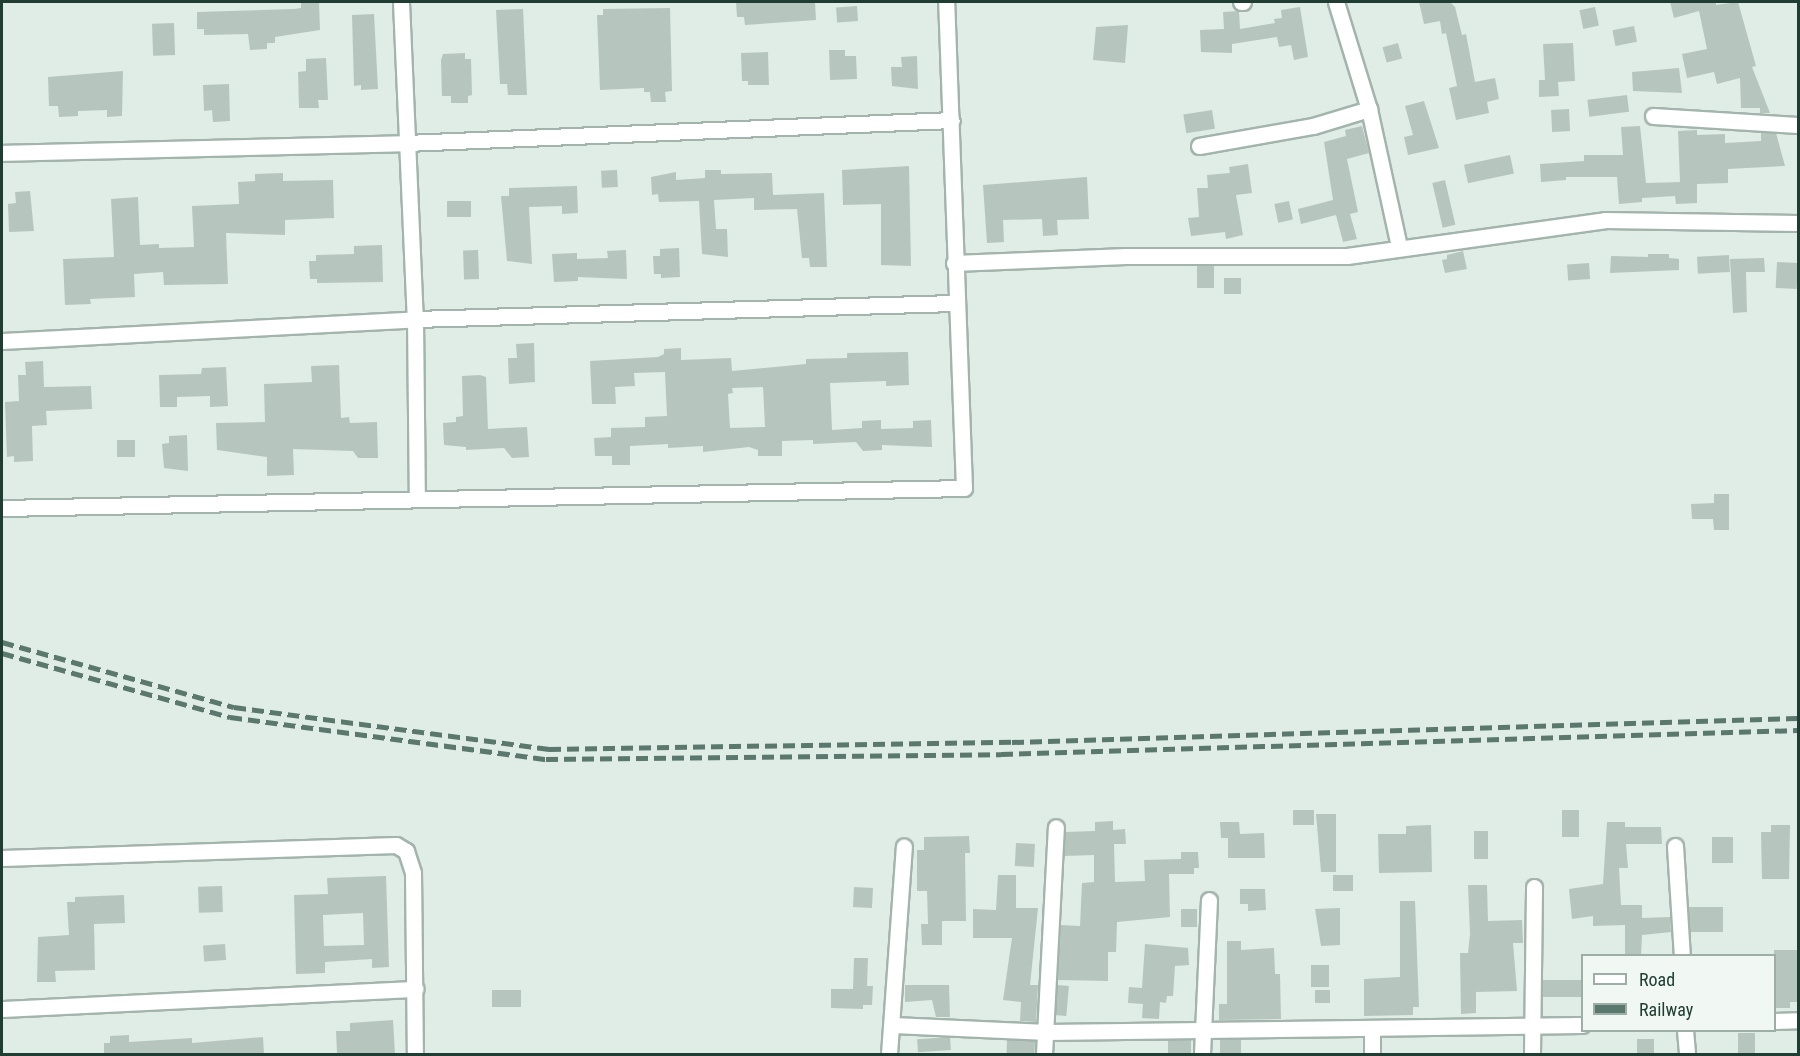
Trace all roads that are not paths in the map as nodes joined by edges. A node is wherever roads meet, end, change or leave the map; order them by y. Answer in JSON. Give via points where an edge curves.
{"nodes":[{"id":1,"x":400,"y":2,"type":"edge"},
{"id":2,"x":946,"y":2,"type":"edge"},
{"id":3,"x":1336,"y":2,"type":"edge"},
{"id":4,"x":1369,"y":109,"type":"junction"},
{"id":5,"x":1653,"y":116,"type":"dead end"},
{"id":6,"x":952,"y":120,"type":"junction"},
{"id":7,"x":1798,"y":125,"type":"edge"},
{"id":8,"x":406,"y":143,"type":"junction"},
{"id":9,"x":1199,"y":146,"type":"dead end"},
{"id":10,"x":2,"y":153,"type":"edge"},
{"id":11,"x":1798,"y":223,"type":"edge"},
{"id":12,"x":1400,"y":247,"type":"junction"},
{"id":13,"x":954,"y":263,"type":"junction"},
{"id":14,"x":955,"y":303,"type":"junction"},
{"id":15,"x":415,"y":319,"type":"junction"},
{"id":16,"x":2,"y":341,"type":"edge"},
{"id":17,"x":417,"y":496,"type":"junction"},
{"id":18,"x":2,"y":508,"type":"edge"},
{"id":19,"x":1056,"y":827,"type":"dead end"},
{"id":20,"x":1675,"y":846,"type":"dead end"},
{"id":21,"x":904,"y":847,"type":"dead end"},
{"id":22,"x":2,"y":858,"type":"edge"},
{"id":23,"x":1534,"y":887,"type":"dead end"},
{"id":24,"x":1209,"y":900,"type":"dead end"},
{"id":25,"x":1682,"y":954,"type":"edge"},
{"id":26,"x":416,"y":989,"type":"junction"},
{"id":27,"x":2,"y":1009,"type":"edge"},
{"id":28,"x":1798,"y":1020,"type":"edge"},
{"id":29,"x":1776,"y":1021,"type":"edge"},
{"id":30,"x":893,"y":1025,"type":"junction"},
{"id":31,"x":1581,"y":1025,"type":"edge"},
{"id":32,"x":1530,"y":1027,"type":"junction"},
{"id":33,"x":1202,"y":1028,"type":"junction"},
{"id":34,"x":1372,"y":1029,"type":"junction"},
{"id":35,"x":1047,"y":1032,"type":"junction"},
{"id":36,"x":1684,"y":1032,"type":"edge"},
{"id":37,"x":415,"y":1054,"type":"edge"},
{"id":38,"x":889,"y":1054,"type":"edge"},
{"id":39,"x":1044,"y":1054,"type":"edge"},
{"id":40,"x":1202,"y":1054,"type":"edge"},
{"id":41,"x":1372,"y":1054,"type":"edge"},
{"id":42,"x":1532,"y":1054,"type":"edge"},
{"id":43,"x":1687,"y":1054,"type":"edge"}],
"edges":[{"from":1,"to":8,"type":"street"},
{"from":2,"to":6,"type":"street"},
{"from":3,"to":4,"type":"street"},
{"from":4,"to":9,"type":"street","via":[[1313,126]]},
{"from":4,"to":12,"type":"street"},
{"from":5,"to":7,"type":"street"},
{"from":6,"to":8,"type":"street"},
{"from":6,"to":13,"type":"street"},
{"from":8,"to":10,"type":"street"},
{"from":8,"to":15,"type":"street"},
{"from":11,"to":12,"type":"street","via":[[1605,220]]},
{"from":12,"to":13,"type":"street","via":[[1347,256],[1126,256]]},
{"from":13,"to":14,"type":"street"},
{"from":14,"to":15,"type":"street"},
{"from":14,"to":17,"type":"street","via":[[964,488]]},
{"from":15,"to":16,"type":"street"},
{"from":15,"to":17,"type":"street"},
{"from":17,"to":18,"type":"street"},
{"from":19,"to":35,"type":"street"},
{"from":20,"to":25,"type":"street"},
{"from":21,"to":30,"type":"street"},
{"from":22,"to":26,"type":"street","via":[[396,844],[406,851],[413,873]]},
{"from":23,"to":32,"type":"street"},
{"from":24,"to":33,"type":"street"},
{"from":26,"to":27,"type":"street"},
{"from":26,"to":37,"type":"street"},
{"from":28,"to":29,"type":"street"},
{"from":30,"to":35,"type":"street"},
{"from":30,"to":38,"type":"street"},
{"from":31,"to":32,"type":"street"},
{"from":32,"to":34,"type":"street"},
{"from":32,"to":42,"type":"street"},
{"from":33,"to":34,"type":"street"},
{"from":33,"to":35,"type":"street"},
{"from":33,"to":40,"type":"street"},
{"from":34,"to":41,"type":"street"},
{"from":35,"to":39,"type":"street"},
{"from":36,"to":43,"type":"street"}]}
